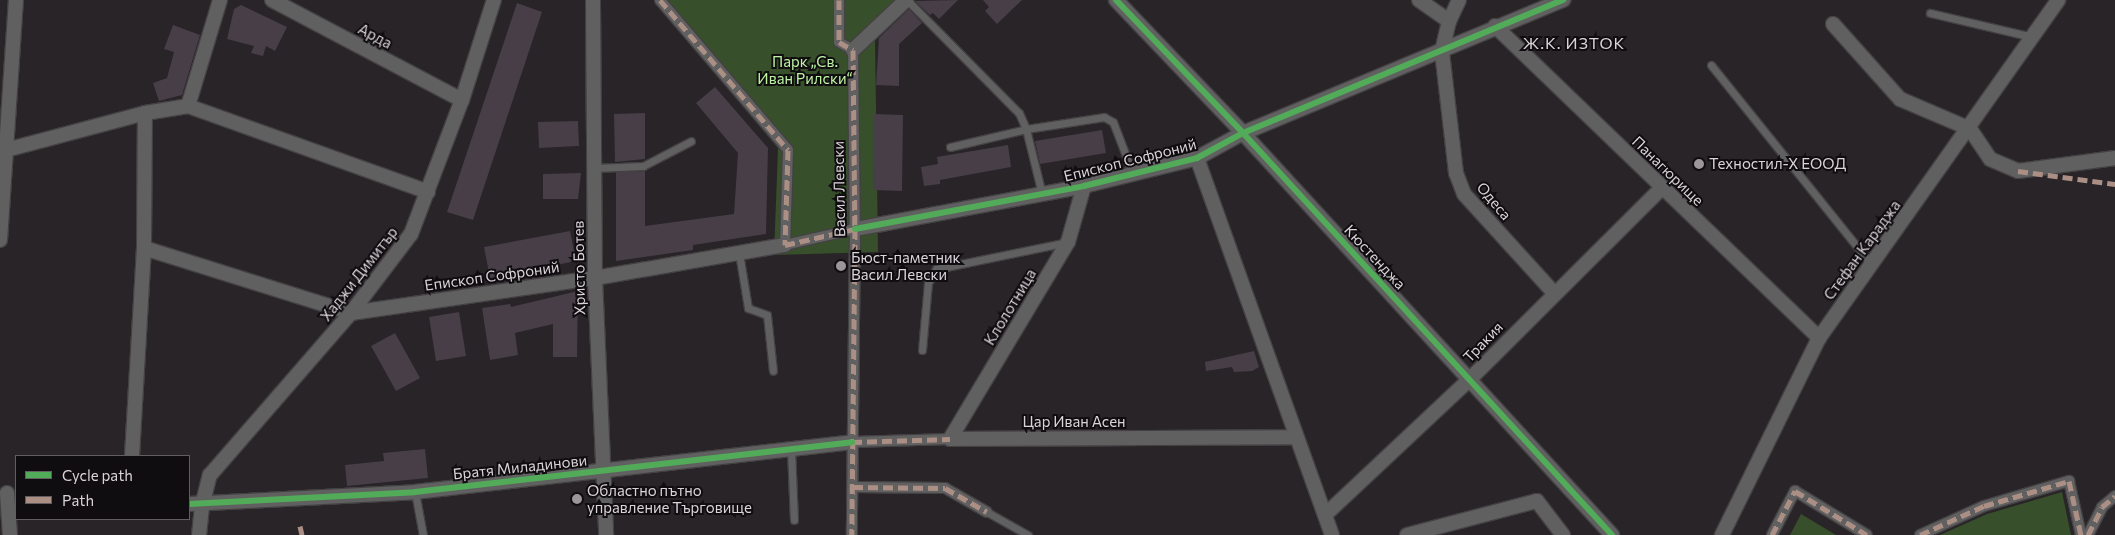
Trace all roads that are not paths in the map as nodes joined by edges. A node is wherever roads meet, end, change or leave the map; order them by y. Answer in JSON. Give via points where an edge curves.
{"nodes":[{"id":1,"x":16,"y":0,"type":"edge"},
{"id":2,"x":220,"y":0,"type":"edge"},
{"id":3,"x":272,"y":0,"type":"edge"},
{"id":4,"x":494,"y":0,"type":"edge"},
{"id":5,"x":593,"y":0,"type":"edge"},
{"id":6,"x":660,"y":0,"type":"edge"},
{"id":7,"x":839,"y":0,"type":"edge"},
{"id":8,"x":906,"y":0,"type":"edge"},
{"id":9,"x":1116,"y":0,"type":"edge"},
{"id":10,"x":1418,"y":0,"type":"edge"},
{"id":11,"x":1459,"y":0,"type":"edge"},
{"id":12,"x":1563,"y":0,"type":"edge"},
{"id":13,"x":2058,"y":0,"type":"edge"},
{"id":14,"x":1930,"y":13,"type":"dead end"},
{"id":15,"x":1449,"y":21,"type":"junction"},
{"id":16,"x":1833,"y":24,"type":"dead end"},
{"id":17,"x":1494,"y":26,"type":"junction"},
{"id":18,"x":2032,"y":37,"type":"junction"},
{"id":19,"x":853,"y":50,"type":"junction"},
{"id":20,"x":1442,"y":52,"type":"junction"},
{"id":21,"x":1712,"y":65,"type":"dead end"},
{"id":22,"x":462,"y":100,"type":"junction"},
{"id":23,"x":188,"y":106,"type":"junction"},
{"id":24,"x":145,"y":113,"type":"junction"},
{"id":25,"x":1026,"y":129,"type":"junction"},
{"id":26,"x":1970,"y":129,"type":"junction"},
{"id":27,"x":1243,"y":133,"type":"junction"},
{"id":28,"x":691,"y":141,"type":"dead end"},
{"id":29,"x":950,"y":147,"type":"dead end"},
{"id":30,"x":3,"y":148,"type":"edge"},
{"id":31,"x":1198,"y":158,"type":"junction"},
{"id":32,"x":2115,"y":158,"type":"edge"},
{"id":33,"x":594,"y":168,"type":"junction"},
{"id":34,"x":1133,"y":174,"type":"junction"},
{"id":35,"x":1084,"y":186,"type":"junction"},
{"id":36,"x":1662,"y":188,"type":"junction"},
{"id":37,"x":428,"y":192,"type":"junction"},
{"id":38,"x":1042,"y":194,"type":"junction"},
{"id":39,"x":855,"y":229,"type":"junction"},
{"id":40,"x":0,"y":240,"type":"edge"},
{"id":41,"x":1068,"y":242,"type":"junction"},
{"id":42,"x":785,"y":245,"type":"junction"},
{"id":43,"x":144,"y":248,"type":"junction"},
{"id":44,"x":739,"y":253,"type":"junction"},
{"id":45,"x":1871,"y":264,"type":"junction"},
{"id":46,"x":595,"y":278,"type":"junction"},
{"id":47,"x":1554,"y":293,"type":"junction"},
{"id":48,"x":351,"y":313,"type":"junction"},
{"id":49,"x":1819,"y":338,"type":"junction"},
{"id":50,"x":922,"y":350,"type":"dead end"},
{"id":51,"x":773,"y":370,"type":"dead end"},
{"id":52,"x":1470,"y":379,"type":"junction"},
{"id":53,"x":1296,"y":437,"type":"junction"},
{"id":54,"x":950,"y":438,"type":"junction"},
{"id":55,"x":852,"y":442,"type":"junction"},
{"id":56,"x":791,"y":449,"type":"junction"},
{"id":57,"x":132,"y":455,"type":"edge"},
{"id":58,"x":604,"y":470,"type":"junction"},
{"id":59,"x":853,"y":488,"type":"junction"},
{"id":60,"x":415,"y":492,"type":"junction"},
{"id":61,"x":8,"y":494,"type":"edge"},
{"id":62,"x":2115,"y":496,"type":"edge"},
{"id":63,"x":195,"y":505,"type":"edge"},
{"id":64,"x":987,"y":512,"type":"joint"},
{"id":65,"x":1325,"y":515,"type":"junction"},
{"id":66,"x":794,"y":520,"type":"dead end"},
{"id":67,"x":10,"y":535,"type":"edge"},
{"id":68,"x":199,"y":535,"type":"edge"},
{"id":69,"x":423,"y":535,"type":"edge"},
{"id":70,"x":606,"y":535,"type":"edge"},
{"id":71,"x":852,"y":535,"type":"edge"},
{"id":72,"x":1028,"y":535,"type":"edge"},
{"id":73,"x":1332,"y":535,"type":"edge"},
{"id":74,"x":1407,"y":535,"type":"edge"},
{"id":75,"x":1563,"y":535,"type":"edge"},
{"id":76,"x":1612,"y":535,"type":"edge"},
{"id":77,"x":1722,"y":535,"type":"edge"},
{"id":78,"x":1772,"y":535,"type":"edge"},
{"id":79,"x":1867,"y":535,"type":"edge"},
{"id":80,"x":1920,"y":535,"type":"edge"},
{"id":81,"x":2081,"y":535,"type":"edge"},
{"id":82,"x":2088,"y":535,"type":"edge"}],
"edges":[{"from":1,"to":30,"type":"street"},
{"from":2,"to":23,"type":"street"},
{"from":3,"to":22,"type":"street","name":"Арда"},
{"from":4,"to":22,"type":"street","name":"Хаджи Димитър"},
{"from":5,"to":33,"type":"street","name":"Христо Ботев"},
{"from":6,"to":42,"type":"street","via":[[788,150]]},
{"from":7,"to":19,"type":"street","via":[[839,42]]},
{"from":8,"to":19,"type":"street"},
{"from":8,"to":25,"type":"lane","via":[[1019,113]]},
{"from":9,"to":27,"type":"street","name":"Кюстенджа"},
{"from":10,"to":15,"type":"street"},
{"from":11,"to":15,"type":"street","name":"Одеса"},
{"from":12,"to":17,"type":"street","name":"Епископ Софроний"},
{"from":13,"to":18,"type":"street","name":"Стефан Караджа"},
{"from":14,"to":18,"type":"lane"},
{"from":15,"to":20,"type":"street","name":"Одеса"},
{"from":16,"to":26,"type":"street","via":[[1900,99]]},
{"from":17,"to":20,"type":"street","name":"Епископ Софроний"},
{"from":17,"to":36,"type":"street","name":"Панагюрище"},
{"from":18,"to":26,"type":"street","name":"Стефан Караджа"},
{"from":19,"to":39,"type":"street","name":"Васил Левски"},
{"from":20,"to":27,"type":"street","name":"Епископ Софроний"},
{"from":20,"to":47,"type":"street","name":"Одеса","via":[[1456,173],[1464,194]]},
{"from":21,"to":45,"type":"lane"},
{"from":22,"to":37,"type":"street","name":"Хаджи Димитър"},
{"from":23,"to":24,"type":"street"},
{"from":23,"to":37,"type":"street"},
{"from":24,"to":30,"type":"street"},
{"from":24,"to":43,"type":"street"},
{"from":25,"to":29,"type":"lane"},
{"from":25,"to":34,"type":"lane","via":[[1104,117],[1113,122]]},
{"from":25,"to":38,"type":"lane"},
{"from":26,"to":32,"type":"street","via":[[1990,158],[2018,171]]},
{"from":26,"to":45,"type":"street","name":"Стефан Караджа"},
{"from":27,"to":31,"type":"street","name":"Епископ Софроний"},
{"from":27,"to":52,"type":"street","name":"Кюстенджа"},
{"from":28,"to":33,"type":"lane","via":[[643,166]]},
{"from":30,"to":40,"type":"street"},
{"from":31,"to":34,"type":"street","name":"Епископ Софроний"},
{"from":31,"to":53,"type":"street"},
{"from":33,"to":46,"type":"street","name":"Христо Ботев"},
{"from":34,"to":35,"type":"street","name":"Епископ Софроний"},
{"from":35,"to":38,"type":"street","name":"Епископ Софроний"},
{"from":35,"to":41,"type":"street","name":"Клолотница"},
{"from":36,"to":47,"type":"street","name":"Тракия"},
{"from":36,"to":49,"type":"street","name":"Панагюрище"},
{"from":37,"to":48,"type":"street","name":"Хаджи Димитър","via":[[410,234]]},
{"from":38,"to":39,"type":"street","name":"Епископ Софроний"},
{"from":39,"to":42,"type":"street"},
{"from":39,"to":55,"type":"street","name":"Васил Левски"},
{"from":41,"to":50,"type":"lane","via":[[936,269],[928,284]]},
{"from":41,"to":54,"type":"street","name":"Клолотница"},
{"from":42,"to":44,"type":"street","name":"Епископ Софроний"},
{"from":43,"to":48,"type":"street"},
{"from":43,"to":57,"type":"street"},
{"from":44,"to":46,"type":"street","name":"Епископ Софроний"},
{"from":44,"to":51,"type":"lane","via":[[748,308],[767,315]]},
{"from":45,"to":49,"type":"street","name":"Стефан Караджа"},
{"from":46,"to":48,"type":"street","name":"Епископ Софроний"},
{"from":46,"to":58,"type":"street","name":"Христо Ботев"},
{"from":47,"to":52,"type":"street","name":"Тракия"},
{"from":48,"to":63,"type":"street","name":"Хаджи Димитър","via":[[210,475]]},
{"from":49,"to":77,"type":"street","name":"Стефан Караджа"},
{"from":52,"to":65,"type":"street","name":"Тракия"},
{"from":52,"to":76,"type":"street","name":"Кюстенджа"},
{"from":53,"to":54,"type":"street","name":"Цар Иван Асен"},
{"from":53,"to":65,"type":"street"},
{"from":54,"to":55,"type":"street","name":"Цар Иван Асен"},
{"from":55,"to":56,"type":"street","name":"Братя Миладинови"},
{"from":55,"to":59,"type":"street","name":"Васил Левски"},
{"from":56,"to":58,"type":"street","name":"Братя Миладинови"},
{"from":56,"to":66,"type":"lane"},
{"from":58,"to":60,"type":"street","name":"Братя Миладинови"},
{"from":58,"to":70,"type":"street","name":"Христо Ботев"},
{"from":59,"to":64,"type":"street","via":[[944,488]]},
{"from":59,"to":71,"type":"street","name":"Васил Левски"},
{"from":60,"to":63,"type":"street","name":"Братя Миладинови"},
{"from":60,"to":69,"type":"lane"},
{"from":61,"to":67,"type":"street"},
{"from":62,"to":82,"type":"street","via":[[2102,506]]},
{"from":63,"to":68,"type":"street","name":"Хаджи Димитър"},
{"from":64,"to":72,"type":"lane"},
{"from":65,"to":73,"type":"street"},
{"from":74,"to":75,"type":"street","via":[[1537,501]]},
{"from":78,"to":79,"type":"street","via":[[1795,491]]},
{"from":80,"to":81,"type":"street","via":[[1984,506],[2069,481]]}]}
